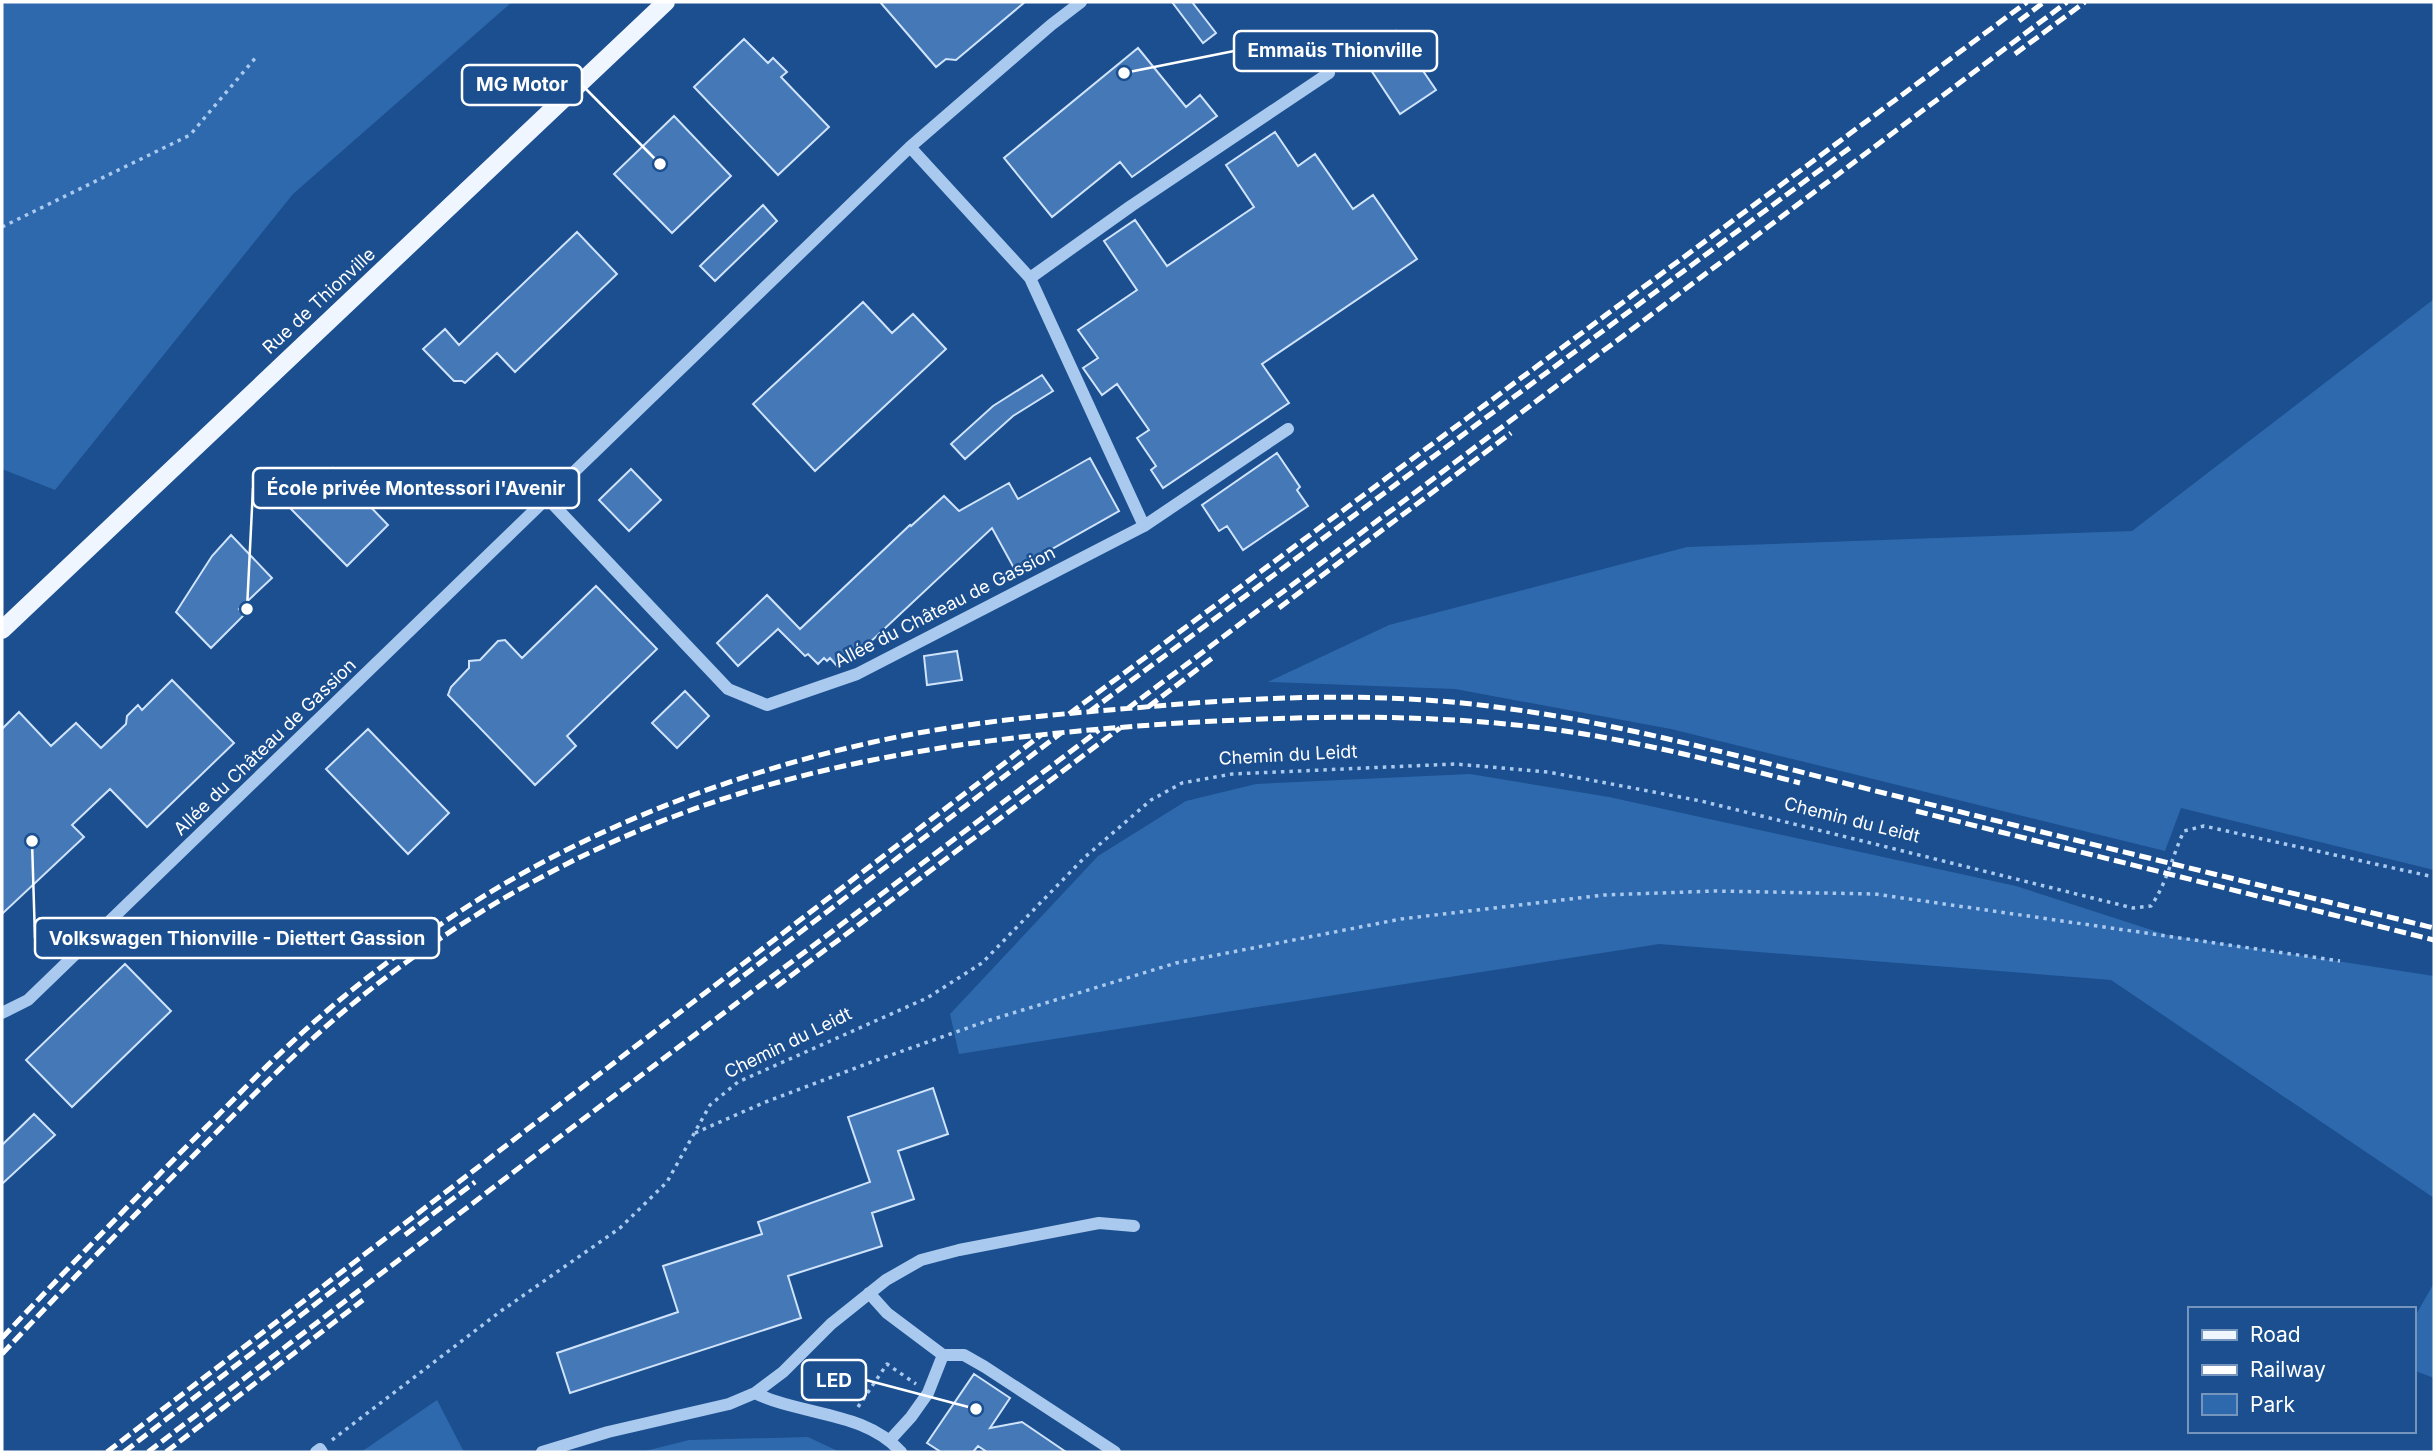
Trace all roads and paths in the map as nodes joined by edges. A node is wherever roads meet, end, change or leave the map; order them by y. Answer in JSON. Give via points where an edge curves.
{"nodes":[{"id":1,"x":666,"y":2,"type":"edge"},
{"id":2,"x":1081,"y":2,"type":"edge"},
{"id":3,"x":257,"y":56,"type":"dead end"},
{"id":4,"x":1329,"y":73,"type":"dead end"},
{"id":5,"x":910,"y":147,"type":"junction"},
{"id":6,"x":2,"y":227,"type":"edge"},
{"id":7,"x":1030,"y":278,"type":"junction"},
{"id":8,"x":1287,"y":429,"type":"dead end"},
{"id":9,"x":548,"y":499,"type":"junction"},
{"id":10,"x":1144,"y":526,"type":"junction"},
{"id":11,"x":2,"y":630,"type":"edge"},
{"id":12,"x":2434,"y":877,"type":"edge"},
{"id":13,"x":2340,"y":961,"type":"dead end"},
{"id":14,"x":2,"y":1013,"type":"edge"},
{"id":15,"x":695,"y":1134,"type":"junction"},
{"id":16,"x":1134,"y":1226,"type":"dead end"},
{"id":17,"x":869,"y":1293,"type":"junction"},
{"id":18,"x":943,"y":1355,"type":"junction"},
{"id":19,"x":755,"y":1393,"type":"junction"},
{"id":20,"x":928,"y":1393,"type":"junction"},
{"id":21,"x":848,"y":1421,"type":"junction"},
{"id":22,"x":890,"y":1440,"type":"junction"},
{"id":23,"x":319,"y":1451,"type":"edge"},
{"id":24,"x":542,"y":1452,"type":"edge"},
{"id":25,"x":901,"y":1452,"type":"edge"},
{"id":26,"x":1115,"y":1452,"type":"edge"}],
"edges":[{"from":1,"to":11,"type":"main road","name":"Rue de Thionville"},
{"from":2,"to":5,"type":"street","name":"Allée du Château de Gassion"},
{"from":3,"to":6,"type":"path","via":[[190,135]]},
{"from":4,"to":7,"type":"street"},
{"from":5,"to":7,"type":"street"},
{"from":5,"to":9,"type":"street","name":"Allée du Château de Gassion"},
{"from":7,"to":10,"type":"street"},
{"from":8,"to":10,"type":"street","name":"Allée du Château de Gassion"},
{"from":9,"to":10,"type":"street","name":"Allée du Château de Gassion","via":[[728,689],[767,705],[857,674]]},
{"from":9,"to":14,"type":"street","name":"Allée du Château de Gassion","via":[[28,1000]]},
{"from":12,"to":15,"type":"path","name":"Chemin du Leidt","via":[[2204,825],[2184,831],[2161,892],[2151,906],[2133,908],[1701,801],[1548,772],[1455,764],[1232,774],[1182,783],[1151,800],[1085,857],[982,963],[927,998],[738,1082],[710,1105]]},
{"from":13,"to":15,"type":"path","via":[[1875,894],[1715,891],[1604,895],[1401,919],[1177,963],[889,1056]]},
{"from":15,"to":23,"type":"path","name":"Chemin du Leidt","via":[[667,1182],[620,1228],[501,1311]]},
{"from":16,"to":17,"type":"street","via":[[1100,1223],[959,1250],[921,1260]]},
{"from":17,"to":18,"type":"street","via":[[887,1313]]},
{"from":17,"to":19,"type":"street"},
{"from":18,"to":20,"type":"street"},
{"from":18,"to":26,"type":"street","via":[[964,1355]]},
{"from":19,"to":21,"type":"street"},
{"from":19,"to":24,"type":"street","via":[[729,1404]]},
{"from":20,"to":21,"type":"path","via":[[887,1364]]},
{"from":20,"to":22,"type":"street"},
{"from":21,"to":22,"type":"street"},
{"from":22,"to":25,"type":"street"}]}
